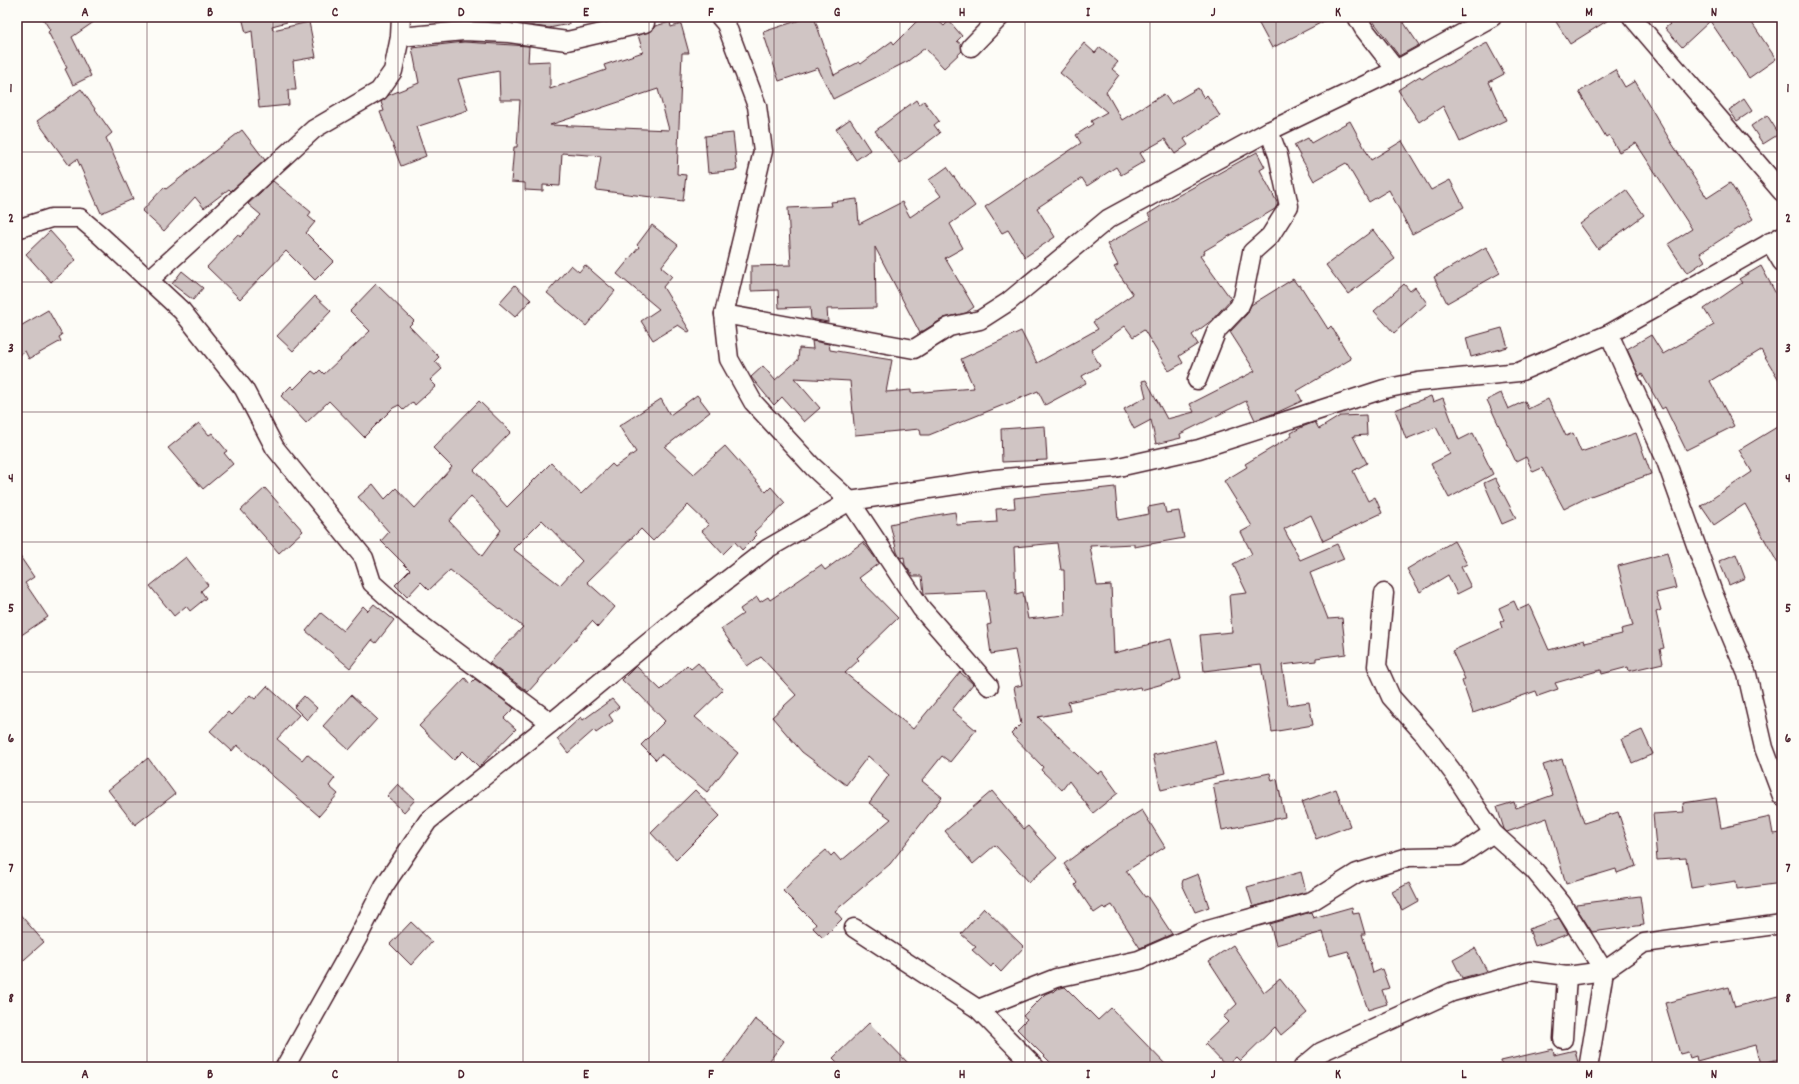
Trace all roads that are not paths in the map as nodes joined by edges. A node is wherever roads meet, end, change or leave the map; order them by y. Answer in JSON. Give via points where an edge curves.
{"nodes":[{"id":1,"x":401,"y":17,"type":"edge"},
{"id":2,"x":720,"y":17,"type":"edge"},
{"id":3,"x":1000,"y":17,"type":"edge"},
{"id":4,"x":1357,"y":17,"type":"edge"},
{"id":5,"x":1492,"y":17,"type":"edge"},
{"id":6,"x":1632,"y":17,"type":"edge"},
{"id":7,"x":646,"y":22,"type":"dead end"},
{"id":8,"x":400,"y":37,"type":"junction"},
{"id":9,"x":971,"y":47,"type":"dead end"},
{"id":10,"x":1396,"y":70,"type":"junction"},
{"id":11,"x":1269,"y":131,"type":"junction"},
{"id":12,"x":1782,"y":192,"type":"edge"},
{"id":13,"x":17,"y":230,"type":"edge"},
{"id":14,"x":1776,"y":239,"type":"edge"},
{"id":15,"x":1782,"y":262,"type":"edge"},
{"id":16,"x":149,"y":280,"type":"junction"},
{"id":17,"x":724,"y":314,"type":"junction"},
{"id":18,"x":1609,"y":334,"type":"junction"},
{"id":19,"x":1197,"y":380,"type":"dead end"},
{"id":20,"x":850,"y":501,"type":"junction"},
{"id":21,"x":1384,"y":594,"type":"dead end"},
{"id":22,"x":988,"y":686,"type":"dead end"},
{"id":23,"x":551,"y":724,"type":"junction"},
{"id":24,"x":1782,"y":796,"type":"edge"},
{"id":25,"x":1493,"y":833,"type":"junction"},
{"id":26,"x":1782,"y":924,"type":"edge"},
{"id":27,"x":854,"y":928,"type":"dead end"},
{"id":28,"x":1604,"y":971,"type":"junction"},
{"id":29,"x":1567,"y":976,"type":"junction"},
{"id":30,"x":978,"y":1009,"type":"junction"},
{"id":31,"x":1563,"y":1039,"type":"dead end"},
{"id":32,"x":1589,"y":1062,"type":"dead end"},
{"id":33,"x":285,"y":1067,"type":"edge"},
{"id":34,"x":1035,"y":1067,"type":"edge"},
{"id":35,"x":1303,"y":1067,"type":"edge"}],
"edges":[{"from":1,"to":8,"type":"street"},
{"from":2,"to":17,"type":"street","via":[[726,24],[757,106],[763,152]]},
{"from":3,"to":9,"type":"street"},
{"from":4,"to":10,"type":"street"},
{"from":5,"to":10,"type":"street"},
{"from":6,"to":12,"type":"street"},
{"from":7,"to":8,"type":"street","via":[[567,40],[464,31]]},
{"from":8,"to":16,"type":"street","via":[[393,71],[379,90],[314,129]]},
{"from":10,"to":11,"type":"street"},
{"from":11,"to":17,"type":"street","via":[[1108,219],[1008,302],[980,320],[949,327],[914,349]]},
{"from":11,"to":19,"type":"street","via":[[1278,155],[1289,206],[1270,236],[1252,252],[1243,298],[1239,307],[1218,330]]},
{"from":13,"to":16,"type":"street","via":[[51,218],[80,218]]},
{"from":14,"to":15,"type":"street"},
{"from":14,"to":18,"type":"street"},
{"from":16,"to":23,"type":"street","via":[[182,311],[244,389],[275,448],[364,558],[372,583],[409,616]]},
{"from":17,"to":20,"type":"street","via":[[729,359],[753,402],[813,467]]},
{"from":18,"to":20,"type":"street","via":[[1519,372],[1418,382],[1384,389],[1199,449],[1114,468],[995,479]]},
{"from":18,"to":24,"type":"street","via":[[1665,458],[1713,593],[1747,674],[1764,748]]},
{"from":20,"to":22,"type":"street","via":[[921,608]]},
{"from":20,"to":23,"type":"street","via":[[767,549],[678,618]]},
{"from":21,"to":25,"type":"street","via":[[1377,666],[1391,697],[1425,735],[1455,775]]},
{"from":23,"to":33,"type":"street","via":[[428,821],[384,886]]},
{"from":25,"to":28,"type":"street","via":[[1534,870],[1562,904]]},
{"from":25,"to":30,"type":"street","via":[[1459,856],[1408,857],[1358,873],[1312,901],[1208,930],[1139,960],[1056,978]]},
{"from":26,"to":28,"type":"street","via":[[1644,943]]},
{"from":27,"to":30,"type":"street"},
{"from":28,"to":29,"type":"street"},
{"from":28,"to":32,"type":"street"},
{"from":29,"to":31,"type":"street"},
{"from":29,"to":35,"type":"street","via":[[1530,971],[1452,992],[1321,1052]]},
{"from":30,"to":34,"type":"street"}]}
